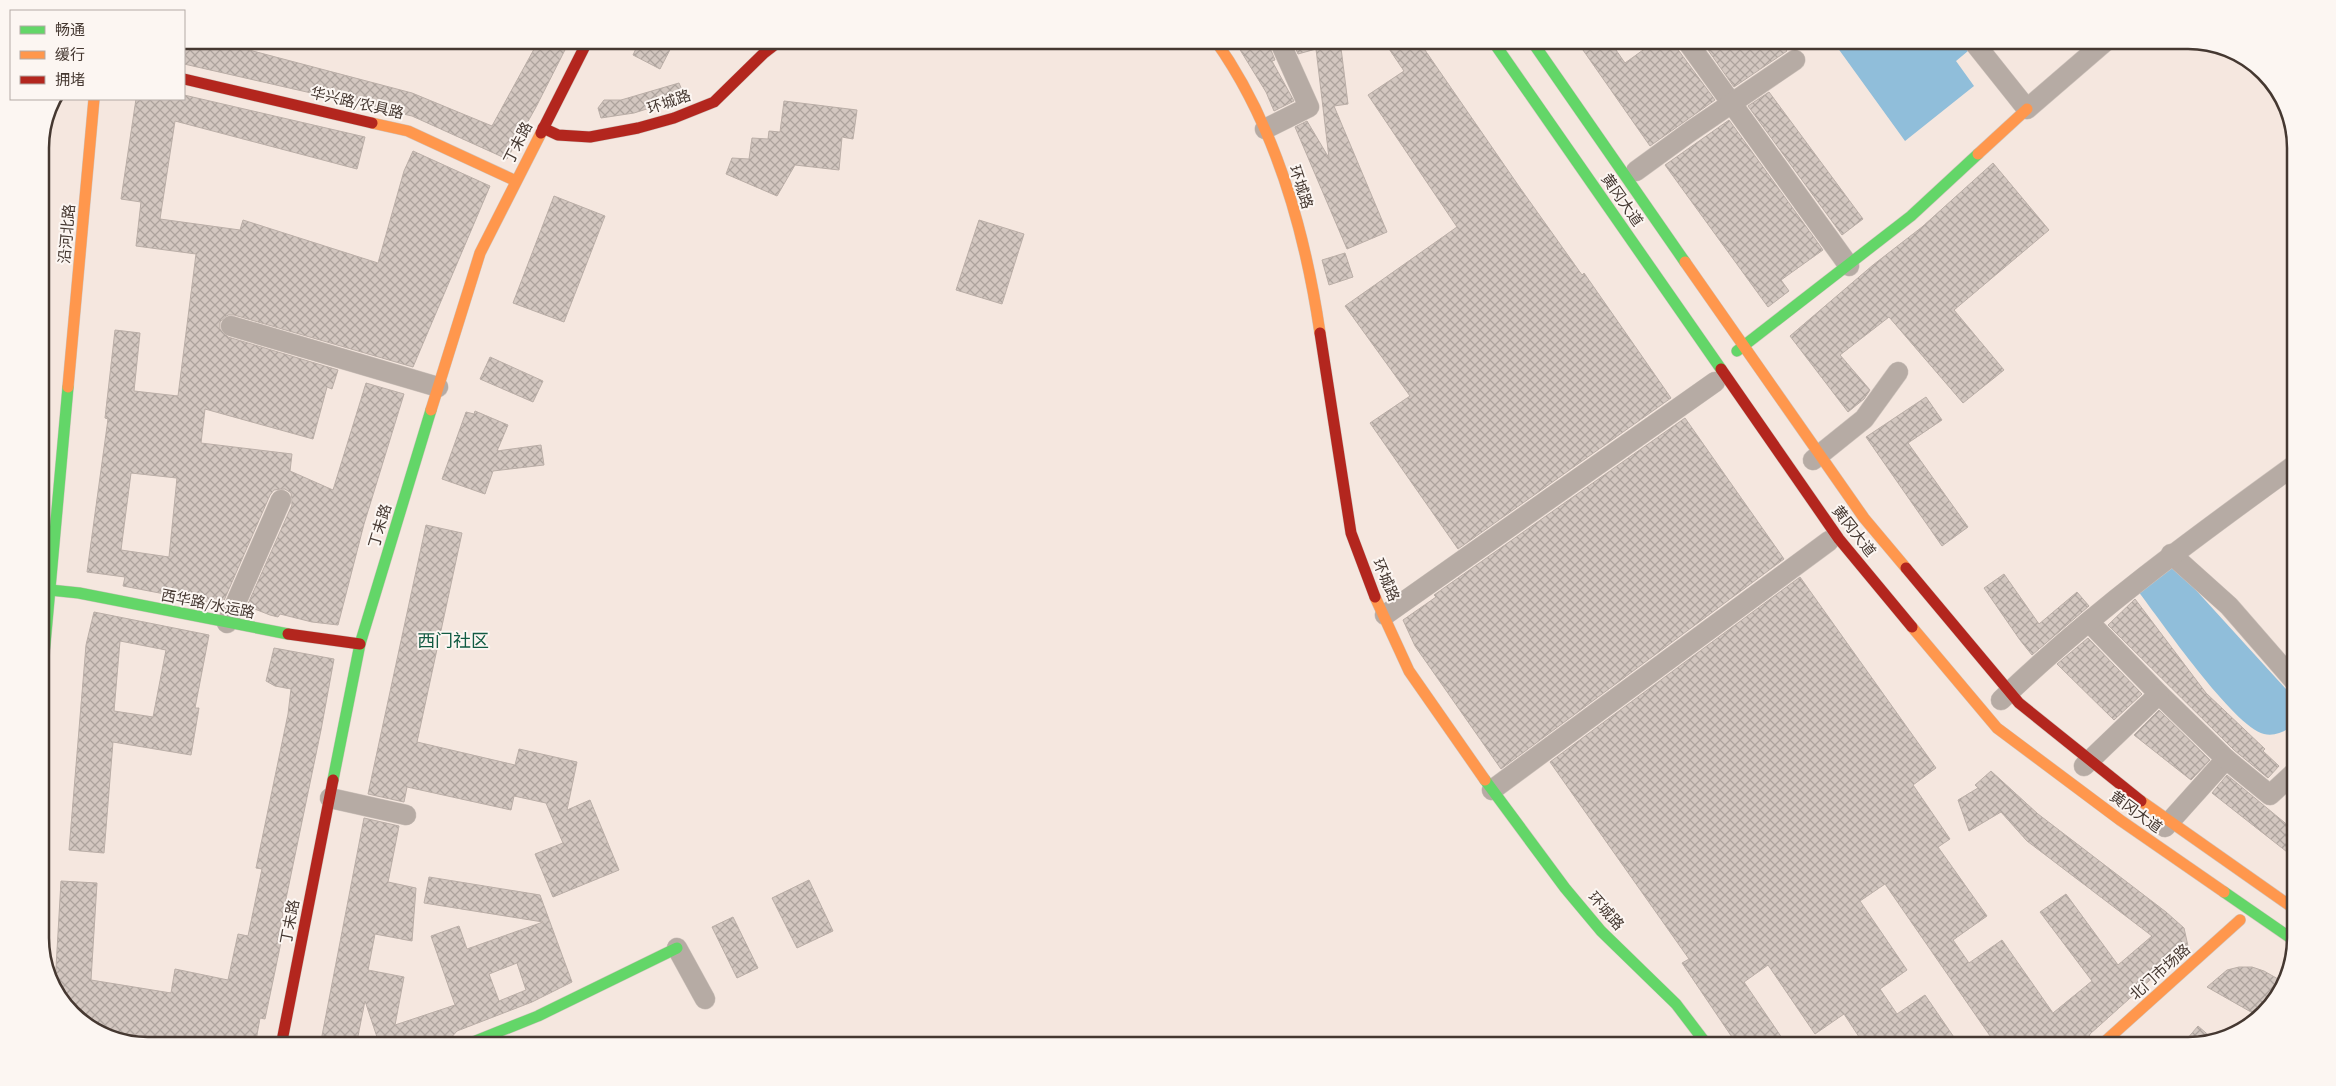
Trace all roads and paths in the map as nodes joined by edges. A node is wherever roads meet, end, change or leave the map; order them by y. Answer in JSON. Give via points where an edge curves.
{"nodes":[{"id":1,"x":583,"y":49,"type":"edge"},
{"id":2,"x":769,"y":49,"type":"edge"},
{"id":3,"x":1221,"y":49,"type":"edge"},
{"id":4,"x":1283,"y":49,"type":"edge"},
{"id":5,"x":1498,"y":49,"type":"edge"},
{"id":6,"x":1537,"y":49,"type":"edge"},
{"id":7,"x":1692,"y":49,"type":"edge"},
{"id":8,"x":1979,"y":49,"type":"edge"},
{"id":9,"x":2096,"y":49,"type":"edge"},
{"id":10,"x":1796,"y":60,"type":"dead end"},
{"id":11,"x":185,"y":79,"type":"edge"},
{"id":12,"x":94,"y":100,"type":"edge"},
{"id":13,"x":1730,"y":104,"type":"junction"},
{"id":14,"x":2027,"y":108,"type":"junction"},
{"id":15,"x":543,"y":128,"type":"junction"},
{"id":16,"x":1265,"y":129,"type":"junction"},
{"id":17,"x":1636,"y":171,"type":"dead end"},
{"id":18,"x":516,"y":181,"type":"junction"},
{"id":19,"x":1849,"y":266,"type":"junction"},
{"id":20,"x":231,"y":326,"type":"dead end"},
{"id":21,"x":1737,"y":351,"type":"dead end"},
{"id":22,"x":1898,"y":372,"type":"dead end"},
{"id":23,"x":1715,"y":382,"type":"dead end"},
{"id":24,"x":438,"y":387,"type":"junction"},
{"id":25,"x":1813,"y":460,"type":"dead end"},
{"id":26,"x":2287,"y":471,"type":"edge"},
{"id":27,"x":281,"y":500,"type":"dead end"},
{"id":28,"x":1829,"y":542,"type":"dead end"},
{"id":29,"x":2172,"y":554,"type":"junction"},
{"id":30,"x":50,"y":590,"type":"junction"},
{"id":31,"x":49,"y":601,"type":"edge"},
{"id":32,"x":1384,"y":616,"type":"junction"},
{"id":33,"x":2089,"y":622,"type":"junction"},
{"id":34,"x":227,"y":623,"type":"junction"},
{"id":35,"x":360,"y":644,"type":"junction"},
{"id":36,"x":2287,"y":674,"type":"edge"},
{"id":37,"x":2159,"y":694,"type":"junction"},
{"id":38,"x":2000,"y":700,"type":"dead end"},
{"id":39,"x":2226,"y":759,"type":"junction"},
{"id":40,"x":2084,"y":766,"type":"dead end"},
{"id":41,"x":2287,"y":779,"type":"edge"},
{"id":42,"x":1492,"y":790,"type":"junction"},
{"id":43,"x":330,"y":798,"type":"junction"},
{"id":44,"x":406,"y":815,"type":"dead end"},
{"id":45,"x":2165,"y":827,"type":"dead end"},
{"id":46,"x":2287,"y":908,"type":"edge"},
{"id":47,"x":2240,"y":920,"type":"dead end"},
{"id":48,"x":2287,"y":935,"type":"edge"},
{"id":49,"x":677,"y":948,"type":"joint"},
{"id":50,"x":705,"y":999,"type":"dead end"},
{"id":51,"x":283,"y":1037,"type":"edge"},
{"id":52,"x":486,"y":1037,"type":"edge"},
{"id":53,"x":1701,"y":1037,"type":"edge"},
{"id":54,"x":2110,"y":1037,"type":"edge"}],
"edges":[{"from":1,"to":15,"type":"main road","name":"丁未路"},
{"from":2,"to":15,"type":"main road","name":"环城路","via":[[714,102],[682,114],[638,128],[590,137],[558,135]]},
{"from":3,"to":16,"type":"main road","name":"环城路"},
{"from":4,"to":16,"type":"street","via":[[1309,107]]},
{"from":5,"to":48,"type":"main road","name":"黄冈大道","via":[[1839,539],[1997,728],[2120,820]]},
{"from":6,"to":46,"type":"main road","name":"黄冈大道","via":[[1864,518],[2019,703],[2137,798]]},
{"from":7,"to":13,"type":"street"},
{"from":8,"to":14,"type":"street"},
{"from":9,"to":14,"type":"street"},
{"from":10,"to":13,"type":"street"},
{"from":11,"to":18,"type":"main road","name":"华兴路/农具路","via":[[408,131]]},
{"from":12,"to":30,"type":"main road","name":"沿河北路"},
{"from":13,"to":17,"type":"street"},
{"from":13,"to":19,"type":"street"},
{"from":14,"to":19,"type":"main road","via":[[1911,216]]},
{"from":15,"to":18,"type":"main road","name":"丁未路"},
{"from":16,"to":32,"type":"main road","name":"环城路","via":[[1292,205],[1314,290],[1350,533]]},
{"from":18,"to":24,"type":"main road","name":"丁未路","via":[[480,253]]},
{"from":19,"to":21,"type":"main road"},
{"from":20,"to":24,"type":"street"},
{"from":22,"to":25,"type":"street","via":[[1864,419]]},
{"from":23,"to":32,"type":"street"},
{"from":24,"to":35,"type":"main road","name":"丁未路"},
{"from":26,"to":29,"type":"street"},
{"from":27,"to":34,"type":"street"},
{"from":28,"to":42,"type":"street"},
{"from":29,"to":33,"type":"street"},
{"from":29,"to":36,"type":"street","via":[[2229,606]]},
{"from":30,"to":31,"type":"main road","name":"沿河北路"},
{"from":30,"to":34,"type":"main road","name":"西华路/水运路"},
{"from":32,"to":42,"type":"main road","name":"环城路","via":[[1409,671]]},
{"from":33,"to":37,"type":"street"},
{"from":33,"to":38,"type":"street"},
{"from":34,"to":35,"type":"main road","name":"西华路/水运路"},
{"from":35,"to":43,"type":"main road","name":"丁未路"},
{"from":37,"to":39,"type":"street"},
{"from":37,"to":40,"type":"street"},
{"from":39,"to":41,"type":"street","via":[[2270,795]]},
{"from":39,"to":45,"type":"street"},
{"from":42,"to":53,"type":"main road","name":"环城路","via":[[1601,931],[1676,1004]]},
{"from":43,"to":44,"type":"street"},
{"from":43,"to":51,"type":"main road","name":"丁未路"},
{"from":47,"to":54,"type":"main road","name":"北门市场路"},
{"from":49,"to":50,"type":"street"},
{"from":49,"to":52,"type":"main road","via":[[538,1016]]}]}
